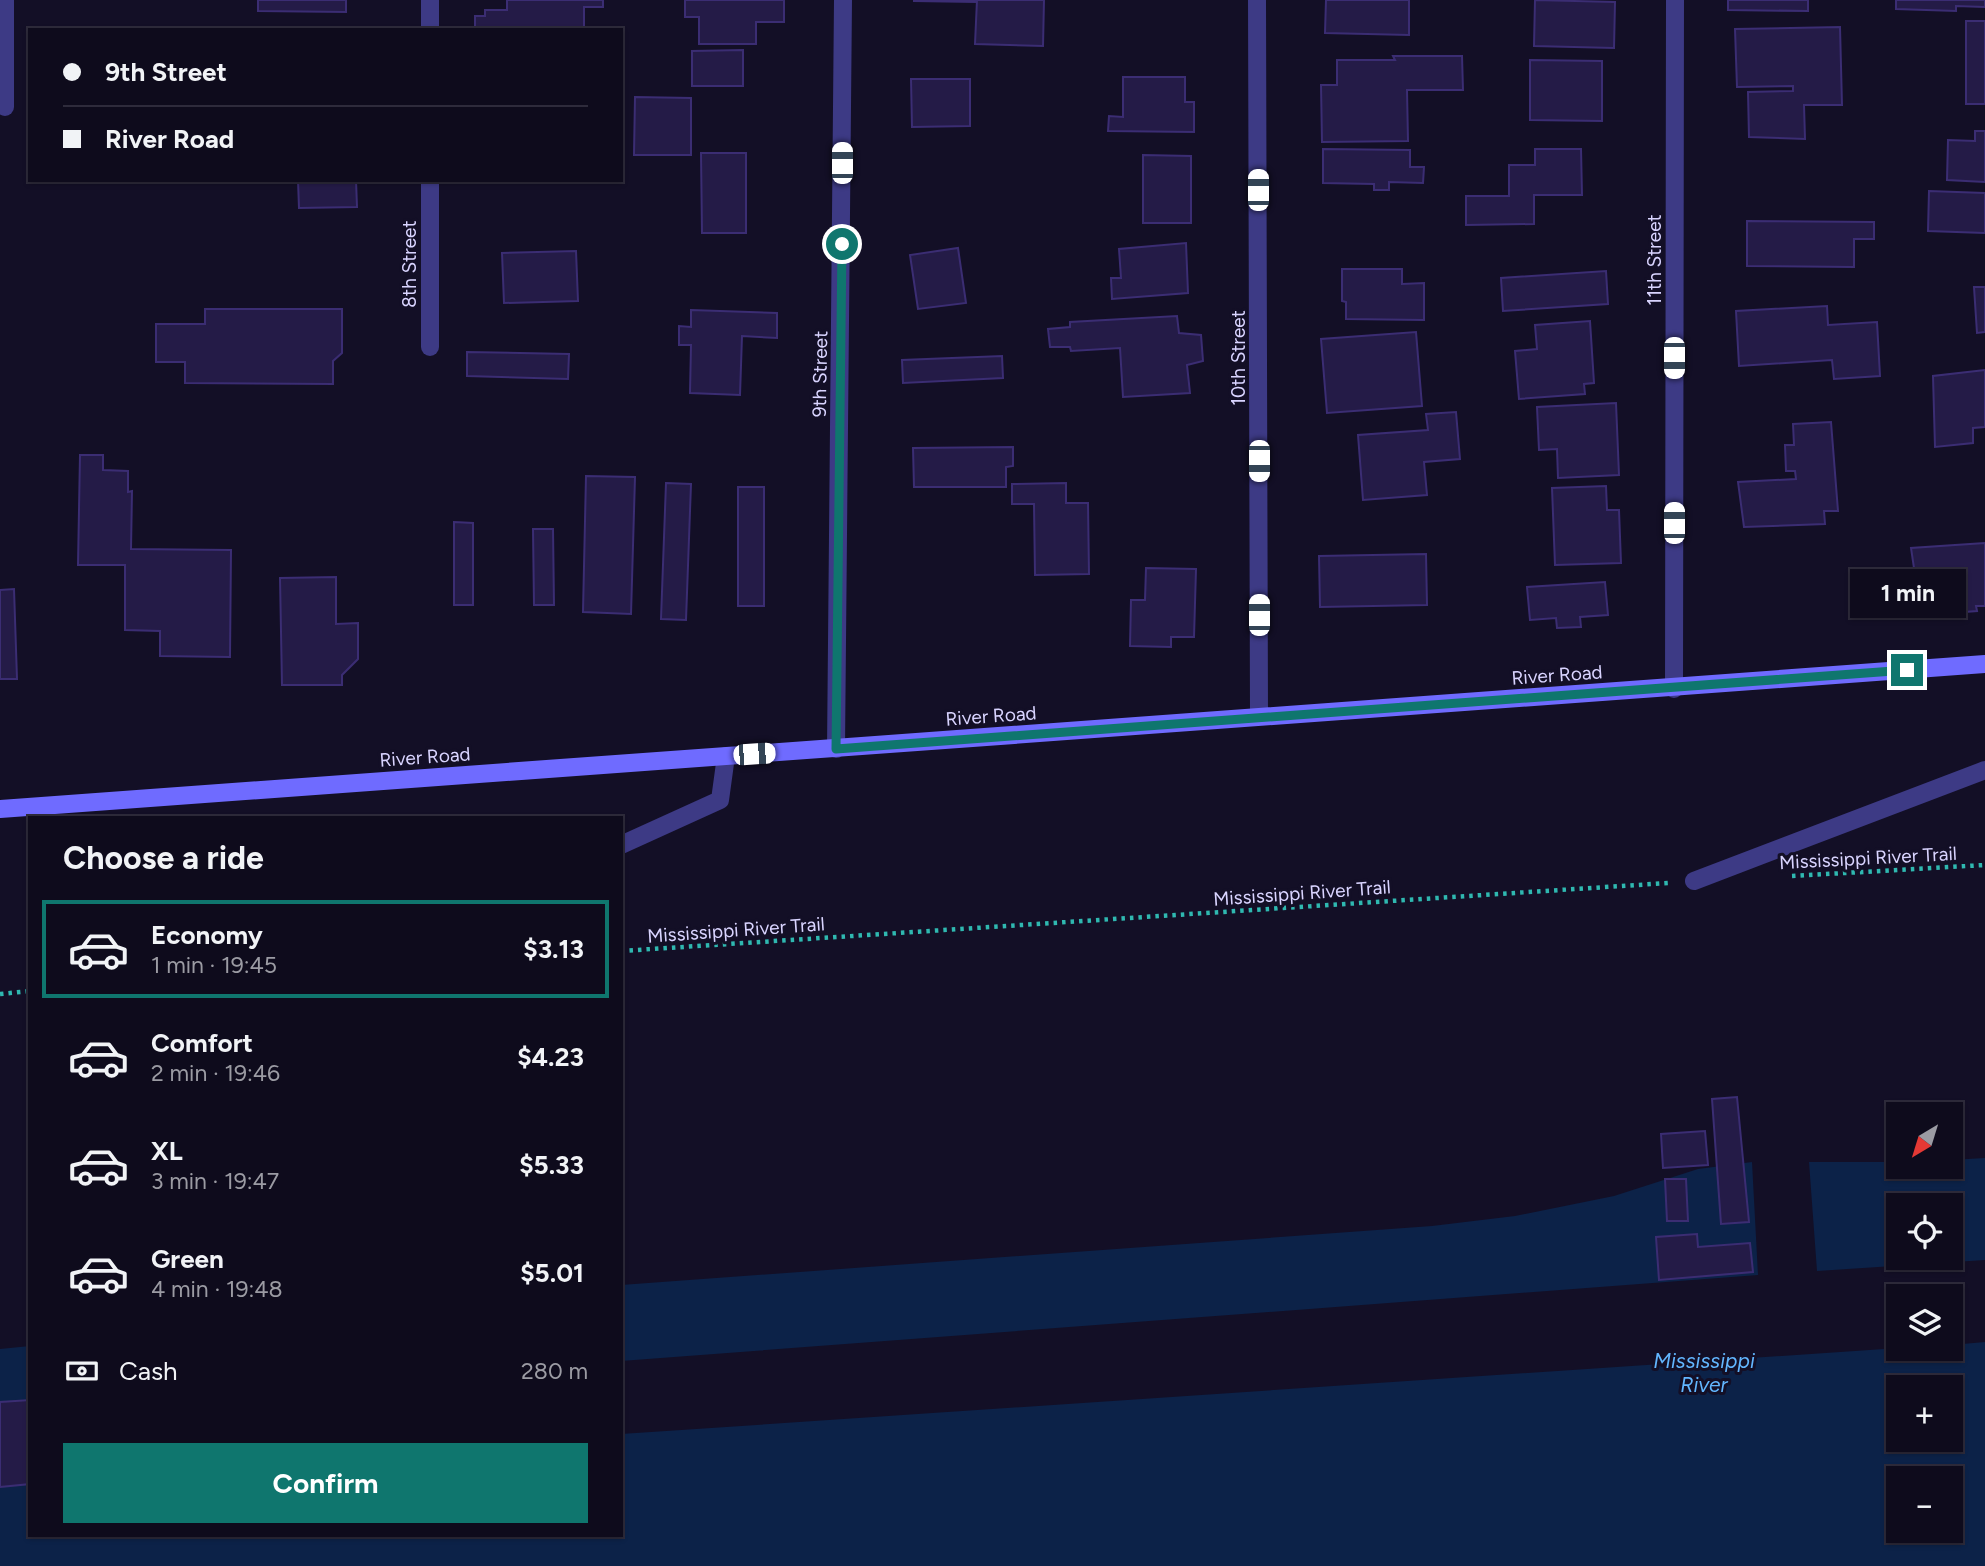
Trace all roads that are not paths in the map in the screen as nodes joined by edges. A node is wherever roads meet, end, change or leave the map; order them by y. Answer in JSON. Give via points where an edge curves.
{"nodes":[{"id":1,"x":5,"y":0,"type":"edge"},
{"id":2,"x":430,"y":0,"type":"edge"},
{"id":3,"x":843,"y":0,"type":"edge"},
{"id":4,"x":1257,"y":0,"type":"edge"},
{"id":5,"x":1675,"y":0,"type":"edge"},
{"id":6,"x":430,"y":28,"type":"edge"},
{"id":7,"x":5,"y":107,"type":"dead end"},
{"id":8,"x":430,"y":182,"type":"edge"},
{"id":9,"x":430,"y":347,"type":"dead end"},
{"id":10,"x":1985,"y":664,"type":"edge"},
{"id":11,"x":1674,"y":689,"type":"junction"},
{"id":12,"x":1259,"y":716,"type":"junction"},
{"id":13,"x":836,"y":749,"type":"junction"},
{"id":14,"x":726,"y":756,"type":"junction"},
{"id":15,"x":1985,"y":770,"type":"edge"},
{"id":16,"x":0,"y":809,"type":"edge"},
{"id":17,"x":623,"y":844,"type":"edge"},
{"id":18,"x":1694,"y":881,"type":"road end"}],
"edges":[{"from":1,"to":7,"type":"street"},
{"from":2,"to":6,"type":"street"},
{"from":3,"to":13,"type":"street","name":"9th Street"},
{"from":4,"to":12,"type":"street","name":"10th Street"},
{"from":5,"to":11,"type":"street","name":"11th Street"},
{"from":8,"to":9,"type":"street","name":"8th Street"},
{"from":10,"to":11,"type":"street","name":"River Road"},
{"from":11,"to":12,"type":"street","name":"River Road"},
{"from":12,"to":13,"type":"street","name":"River Road"},
{"from":13,"to":14,"type":"street","name":"River Road"},
{"from":14,"to":16,"type":"street","name":"River Road"},
{"from":14,"to":17,"type":"street","via":[[720,800]]},
{"from":15,"to":18,"type":"street"}]}
